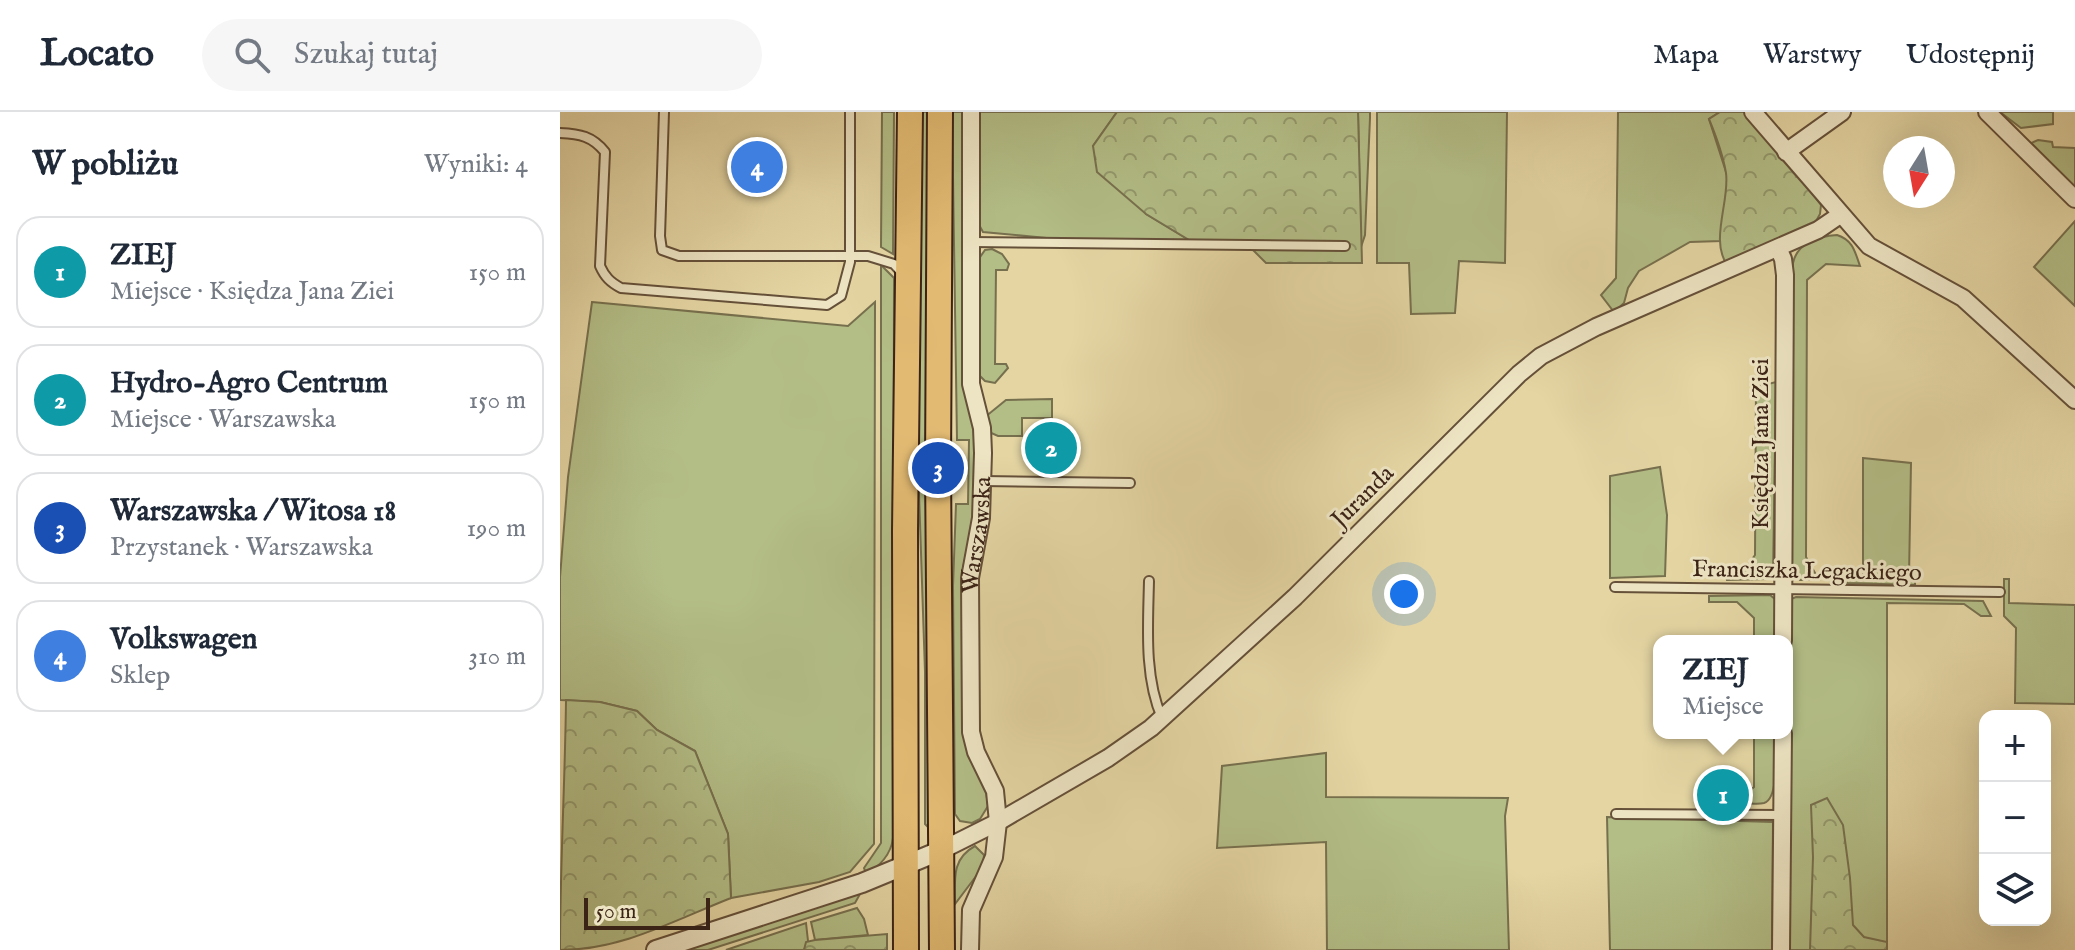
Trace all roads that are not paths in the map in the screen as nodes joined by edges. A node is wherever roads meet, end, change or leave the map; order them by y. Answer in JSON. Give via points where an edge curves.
{"nodes":[{"id":1,"x":664,"y":112,"type":"edge"},
{"id":2,"x":850,"y":112,"type":"edge"},
{"id":3,"x":910,"y":112,"type":"edge"},
{"id":4,"x":940,"y":112,"type":"edge"},
{"id":5,"x":971,"y":112,"type":"edge"},
{"id":6,"x":1753,"y":112,"type":"edge"},
{"id":7,"x":1842,"y":112,"type":"edge"},
{"id":8,"x":1987,"y":112,"type":"edge"},
{"id":9,"x":560,"y":133,"type":"edge"},
{"id":10,"x":1786,"y":152,"type":"junction"},
{"id":11,"x":2075,"y":199,"type":"edge"},
{"id":12,"x":1840,"y":215,"type":"junction"},
{"id":13,"x":971,"y":242,"type":"junction"},
{"id":14,"x":1345,"y":246,"type":"dead end"},
{"id":15,"x":1778,"y":248,"type":"junction"},
{"id":16,"x":850,"y":256,"type":"junction"},
{"id":17,"x":909,"y":281,"type":"junction"},
{"id":18,"x":2075,"y":400,"type":"edge"},
{"id":19,"x":983,"y":481,"type":"junction"},
{"id":20,"x":1130,"y":483,"type":"dead end"},
{"id":21,"x":1149,"y":581,"type":"dead end"},
{"id":22,"x":1615,"y":587,"type":"dead end"},
{"id":23,"x":1784,"y":589,"type":"junction"},
{"id":24,"x":2000,"y":592,"type":"dead end"},
{"id":25,"x":1783,"y":635,"type":"edge"},
{"id":26,"x":1162,"y":719,"type":"junction"},
{"id":27,"x":1783,"y":739,"type":"edge"},
{"id":28,"x":1616,"y":814,"type":"dead end"},
{"id":29,"x":1782,"y":815,"type":"junction"},
{"id":30,"x":998,"y":822,"type":"junction"},
{"id":31,"x":942,"y":850,"type":"junction"},
{"id":32,"x":906,"y":866,"type":"junction"},
{"id":33,"x":656,"y":950,"type":"edge"},
{"id":34,"x":906,"y":950,"type":"edge"},
{"id":35,"x":942,"y":950,"type":"edge"},
{"id":36,"x":970,"y":950,"type":"edge"},
{"id":37,"x":1781,"y":950,"type":"edge"}],
"edges":[{"from":1,"to":16,"type":"lane","via":[[662,250],[679,256]]},
{"from":2,"to":16,"type":"lane"},
{"from":3,"to":17,"type":"main road"},
{"from":4,"to":31,"type":"main road","name":"Warszawska"},
{"from":5,"to":13,"type":"street","name":"Warszawska"},
{"from":6,"to":10,"type":"street"},
{"from":7,"to":10,"type":"street"},
{"from":8,"to":11,"type":"street"},
{"from":9,"to":16,"type":"lane","via":[[588,137],[605,152],[600,266],[604,276],[621,288],[827,305],[841,296]]},
{"from":10,"to":12,"type":"street"},
{"from":12,"to":15,"type":"street","name":"Juranda"},
{"from":12,"to":18,"type":"street","via":[[1877,252],[1963,298]]},
{"from":13,"to":14,"type":"lane"},
{"from":13,"to":19,"type":"street","name":"Warszawska","via":[[971,384],[982,428]]},
{"from":15,"to":23,"type":"street","name":"Księdza Jana Ziei","via":[[1785,275]]},
{"from":15,"to":26,"type":"street","name":"Juranda","via":[[1541,356]]},
{"from":16,"to":17,"type":"lane","via":[[886,261]]},
{"from":17,"to":32,"type":"main road"},
{"from":19,"to":20,"type":"lane"},
{"from":19,"to":30,"type":"street","name":"Warszawska","via":[[970,578],[971,732],[995,791]]},
{"from":21,"to":26,"type":"lane","via":[[1151,674]]},
{"from":22,"to":23,"type":"lane","name":"Franciszka Legackiego"},
{"from":23,"to":24,"type":"lane","name":"Franciszka Legackiego"},
{"from":23,"to":25,"type":"street","name":"Księdza Jana Ziei"},
{"from":26,"to":30,"type":"street","name":"Juranda","via":[[1119,751]]},
{"from":27,"to":29,"type":"street"},
{"from":28,"to":29,"type":"lane"},
{"from":29,"to":37,"type":"street"},
{"from":30,"to":31,"type":"street","name":"Juranda"},
{"from":30,"to":36,"type":"street","name":"Warszawska","via":[[994,857],[971,910]]},
{"from":31,"to":32,"type":"street"},
{"from":31,"to":35,"type":"main road","name":"Warszawska"},
{"from":32,"to":33,"type":"street"},
{"from":32,"to":34,"type":"main road"}]}
